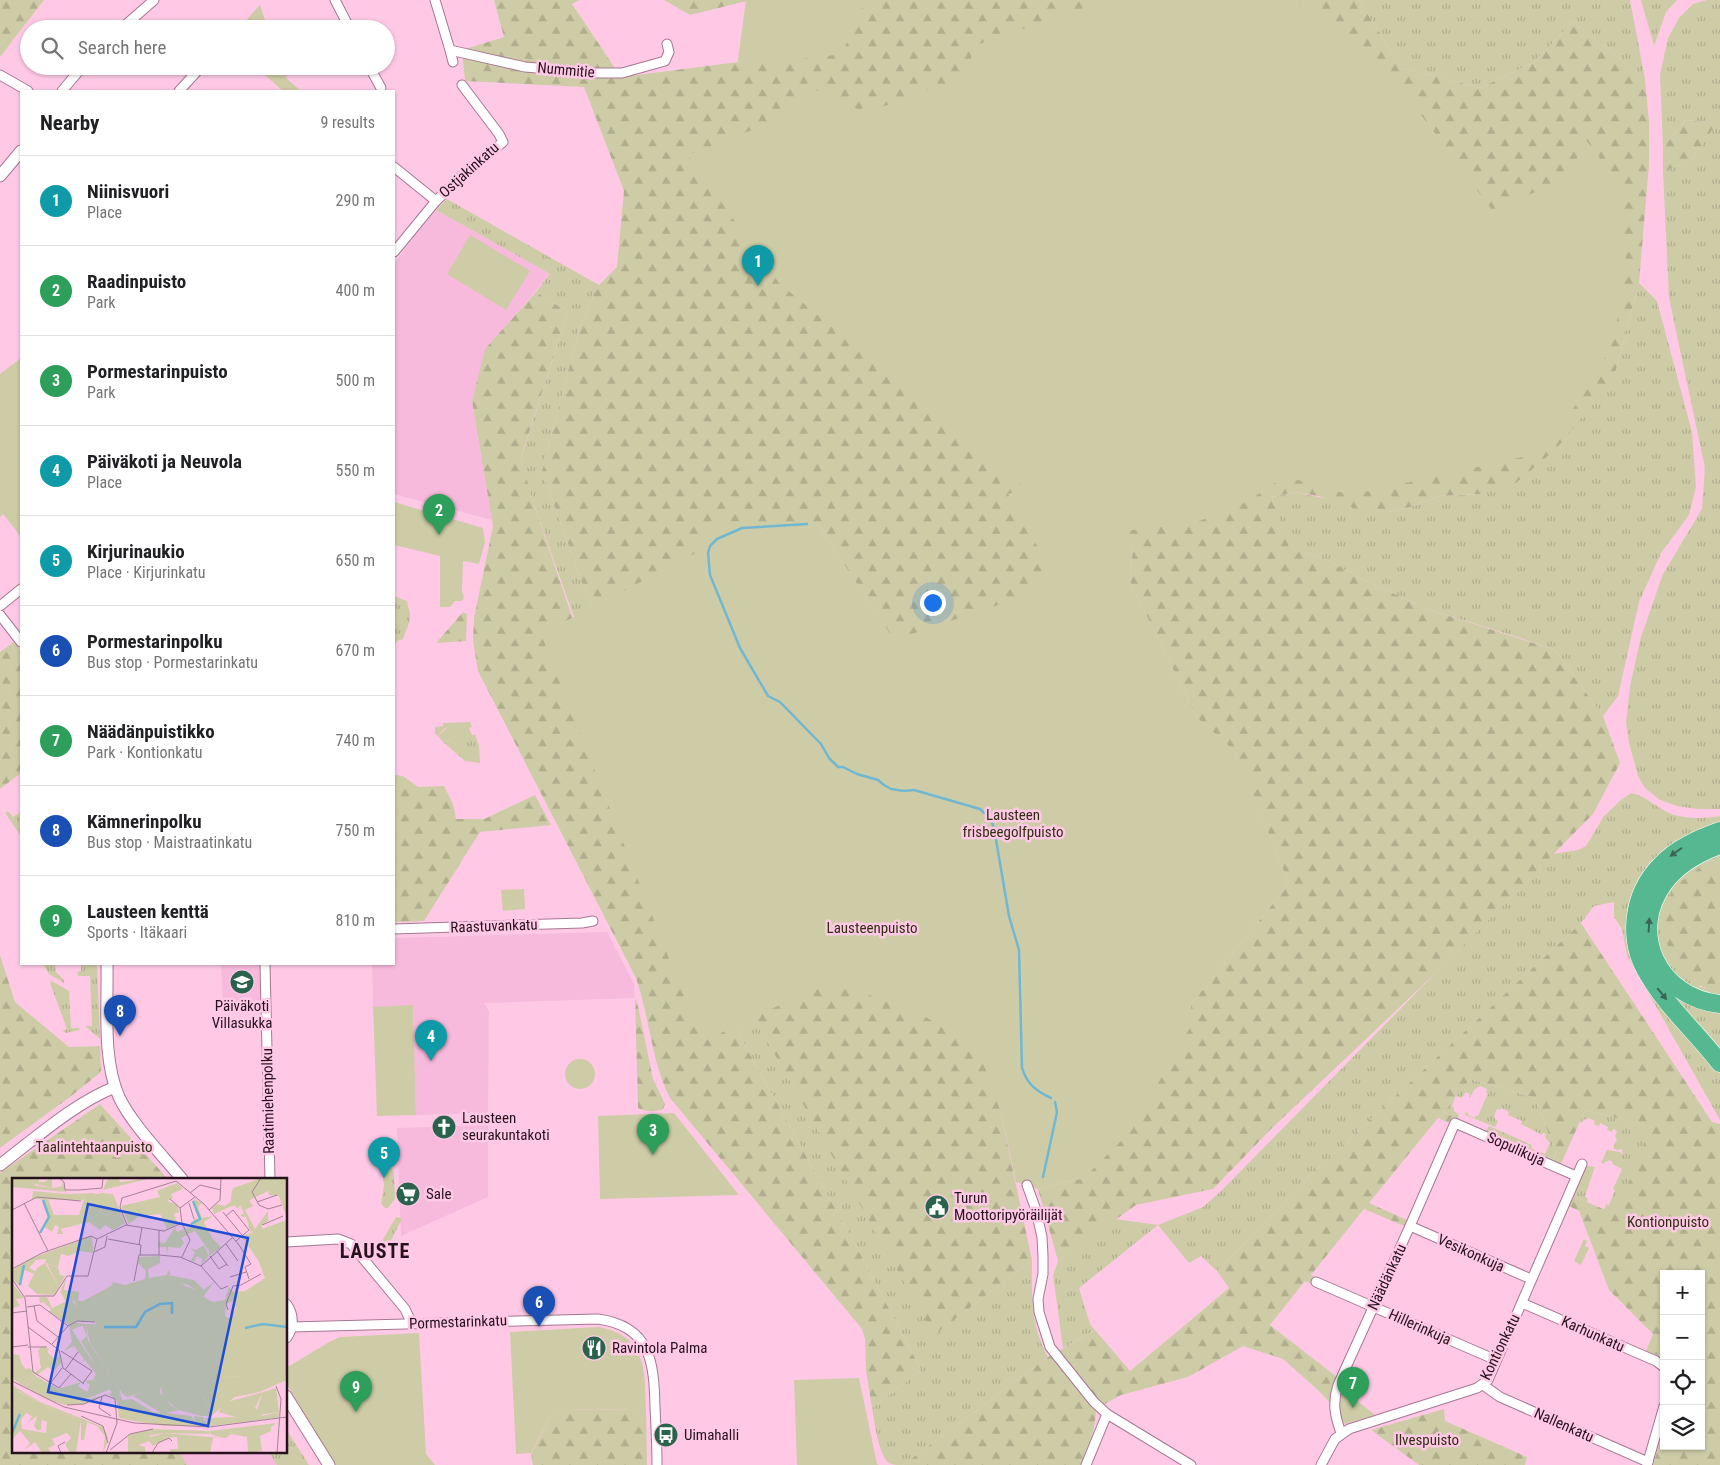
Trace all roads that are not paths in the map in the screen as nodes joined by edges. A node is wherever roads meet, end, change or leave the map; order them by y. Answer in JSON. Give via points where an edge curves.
{"nodes":[{"id":1,"x":154,"y":0,"type":"edge"},
{"id":2,"x":335,"y":0,"type":"edge"},
{"id":3,"x":435,"y":0,"type":"edge"},
{"id":4,"x":131,"y":20,"type":"edge"},
{"id":5,"x":345,"y":20,"type":"edge"},
{"id":6,"x":667,"y":44,"type":"dead end"},
{"id":7,"x":450,"y":50,"type":"junction"},
{"id":8,"x":453,"y":62,"type":"dead end"},
{"id":9,"x":0,"y":74,"type":"edge"},
{"id":10,"x":75,"y":75,"type":"edge"},
{"id":11,"x":194,"y":75,"type":"edge"},
{"id":12,"x":374,"y":75,"type":"edge"},
{"id":13,"x":462,"y":85,"type":"dead end"},
{"id":14,"x":381,"y":88,"type":"dead end"},
{"id":15,"x":26,"y":90,"type":"edge"},
{"id":16,"x":63,"y":90,"type":"edge"},
{"id":17,"x":180,"y":90,"type":"edge"},
{"id":18,"x":20,"y":152,"type":"edge"},
{"id":19,"x":395,"y":168,"type":"edge"},
{"id":20,"x":0,"y":176,"type":"edge"},
{"id":21,"x":436,"y":201,"type":"junction"},
{"id":22,"x":395,"y":251,"type":"edge"},
{"id":23,"x":20,"y":590,"type":"edge"},
{"id":24,"x":0,"y":606,"type":"edge"},
{"id":25,"x":0,"y":614,"type":"edge"},
{"id":26,"x":20,"y":641,"type":"edge"},
{"id":27,"x":1720,"y":831,"type":"edge"},
{"id":28,"x":1720,"y":845,"type":"edge"},
{"id":29,"x":593,"y":921,"type":"dead end"},
{"id":30,"x":395,"y":929,"type":"edge"},
{"id":31,"x":107,"y":965,"type":"edge"},
{"id":32,"x":265,"y":965,"type":"edge"},
{"id":33,"x":1720,"y":1004,"type":"edge"},
{"id":34,"x":1720,"y":1063,"type":"edge"},
{"id":35,"x":115,"y":1087,"type":"junction"},
{"id":36,"x":1455,"y":1123,"type":"joint"},
{"id":37,"x":1582,"y":1164,"type":"dead end"},
{"id":38,"x":0,"y":1165,"type":"edge"},
{"id":39,"x":1576,"y":1176,"type":"junction"},
{"id":40,"x":181,"y":1178,"type":"edge"},
{"id":41,"x":270,"y":1178,"type":"edge"},
{"id":42,"x":1027,"y":1185,"type":"dead end"},
{"id":43,"x":1410,"y":1226,"type":"junction"},
{"id":44,"x":288,"y":1242,"type":"edge"},
{"id":45,"x":1531,"y":1280,"type":"junction"},
{"id":46,"x":1316,"y":1282,"type":"dead end"},
{"id":47,"x":1522,"y":1303,"type":"junction"},
{"id":48,"x":1373,"y":1307,"type":"junction"},
{"id":49,"x":288,"y":1309,"type":"edge"},
{"id":50,"x":412,"y":1324,"type":"junction"},
{"id":51,"x":289,"y":1332,"type":"edge"},
{"id":52,"x":1496,"y":1360,"type":"junction"},
{"id":53,"x":1660,"y":1364,"type":"edge"},
{"id":54,"x":1483,"y":1385,"type":"junction"},
{"id":55,"x":288,"y":1399,"type":"edge"},
{"id":56,"x":1107,"y":1414,"type":"junction"},
{"id":57,"x":1660,"y":1420,"type":"edge"},
{"id":58,"x":1341,"y":1433,"type":"junction"},
{"id":59,"x":1647,"y":1464,"type":"edge"},
{"id":60,"x":329,"y":1465,"type":"edge"},
{"id":61,"x":657,"y":1465,"type":"edge"},
{"id":62,"x":1086,"y":1465,"type":"edge"},
{"id":63,"x":1191,"y":1465,"type":"edge"},
{"id":64,"x":1321,"y":1465,"type":"edge"}],
"edges":[{"from":1,"to":4,"type":"street"},
{"from":2,"to":5,"type":"street"},
{"from":3,"to":7,"type":"street"},
{"from":6,"to":7,"type":"street","name":"Nummitie","via":[[669,52],[665,61],[622,73],[525,67]]},
{"from":7,"to":8,"type":"street"},
{"from":9,"to":15,"type":"street"},
{"from":10,"to":16,"type":"street"},
{"from":11,"to":17,"type":"street"},
{"from":12,"to":14,"type":"street"},
{"from":13,"to":21,"type":"street","name":"Ostjakinkatu","via":[[502,142]]},
{"from":18,"to":20,"type":"street"},
{"from":19,"to":21,"type":"street"},
{"from":21,"to":22,"type":"street","name":"Ostjakinkatu"},
{"from":23,"to":24,"type":"street"},
{"from":25,"to":26,"type":"street"},
{"from":27,"to":34,"type":"highway","one_way":true,"via":[[1687,845],[1660,865],[1643,891],[1635,926],[1638,951],[1648,974]]},
{"from":33,"to":28,"type":"highway","one_way":true,"via":[[1692,998],[1671,983],[1651,948],[1649,930],[1653,904],[1670,876],[1696,856]]},
{"from":29,"to":30,"type":"street","name":"Raastuvankatu"},
{"from":31,"to":35,"type":"street","via":[[109,1050]]},
{"from":32,"to":41,"type":"street","name":"Raatimiehenpolku"},
{"from":35,"to":38,"type":"street","via":[[79,1106]]},
{"from":35,"to":40,"type":"street","via":[[133,1120]]},
{"from":36,"to":39,"type":"street","name":"Sopulikuja"},
{"from":36,"to":43,"type":"street","name":"Näädänkatu"},
{"from":37,"to":39,"type":"street","name":"Kontionkatu"},
{"from":39,"to":45,"type":"street","name":"Kontionkatu"},
{"from":42,"to":56,"type":"street","via":[[1042,1237],[1043,1274],[1038,1299],[1050,1347]]},
{"from":43,"to":45,"type":"street","name":"Vesikonkuja"},
{"from":43,"to":48,"type":"street","name":"Näädänkatu"},
{"from":44,"to":50,"type":"street","via":[[338,1240],[351,1244],[405,1309]]},
{"from":45,"to":47,"type":"street","name":"Kontionkatu"},
{"from":46,"to":48,"type":"street","name":"Hillerinkuja"},
{"from":47,"to":52,"type":"street","name":"Kontionkatu"},
{"from":47,"to":53,"type":"street","name":"Karhunkatu"},
{"from":48,"to":52,"type":"street","name":"Hillerinkuja"},
{"from":48,"to":58,"type":"street","name":"Näädänkatu","via":[[1335,1392],[1334,1408]]},
{"from":49,"to":51,"type":"street","via":[[291,1315]]},
{"from":50,"to":51,"type":"street","name":"Pormestarinkatu"},
{"from":50,"to":61,"type":"street","name":"Pormestarinkatu","via":[[598,1319],[612,1320],[625,1326],[641,1341],[652,1362]]},
{"from":52,"to":54,"type":"street","name":"Kontionkatu"},
{"from":54,"to":58,"type":"street","name":"Kontionkatu","via":[[1358,1424]]},
{"from":54,"to":59,"type":"street","name":"Nallenkatu","via":[[1500,1397]]},
{"from":55,"to":60,"type":"street"},
{"from":56,"to":62,"type":"street"},
{"from":56,"to":63,"type":"street"},
{"from":57,"to":59,"type":"street"},
{"from":58,"to":64,"type":"street","name":"Kontionkatu","via":[[1330,1445]]}]}
